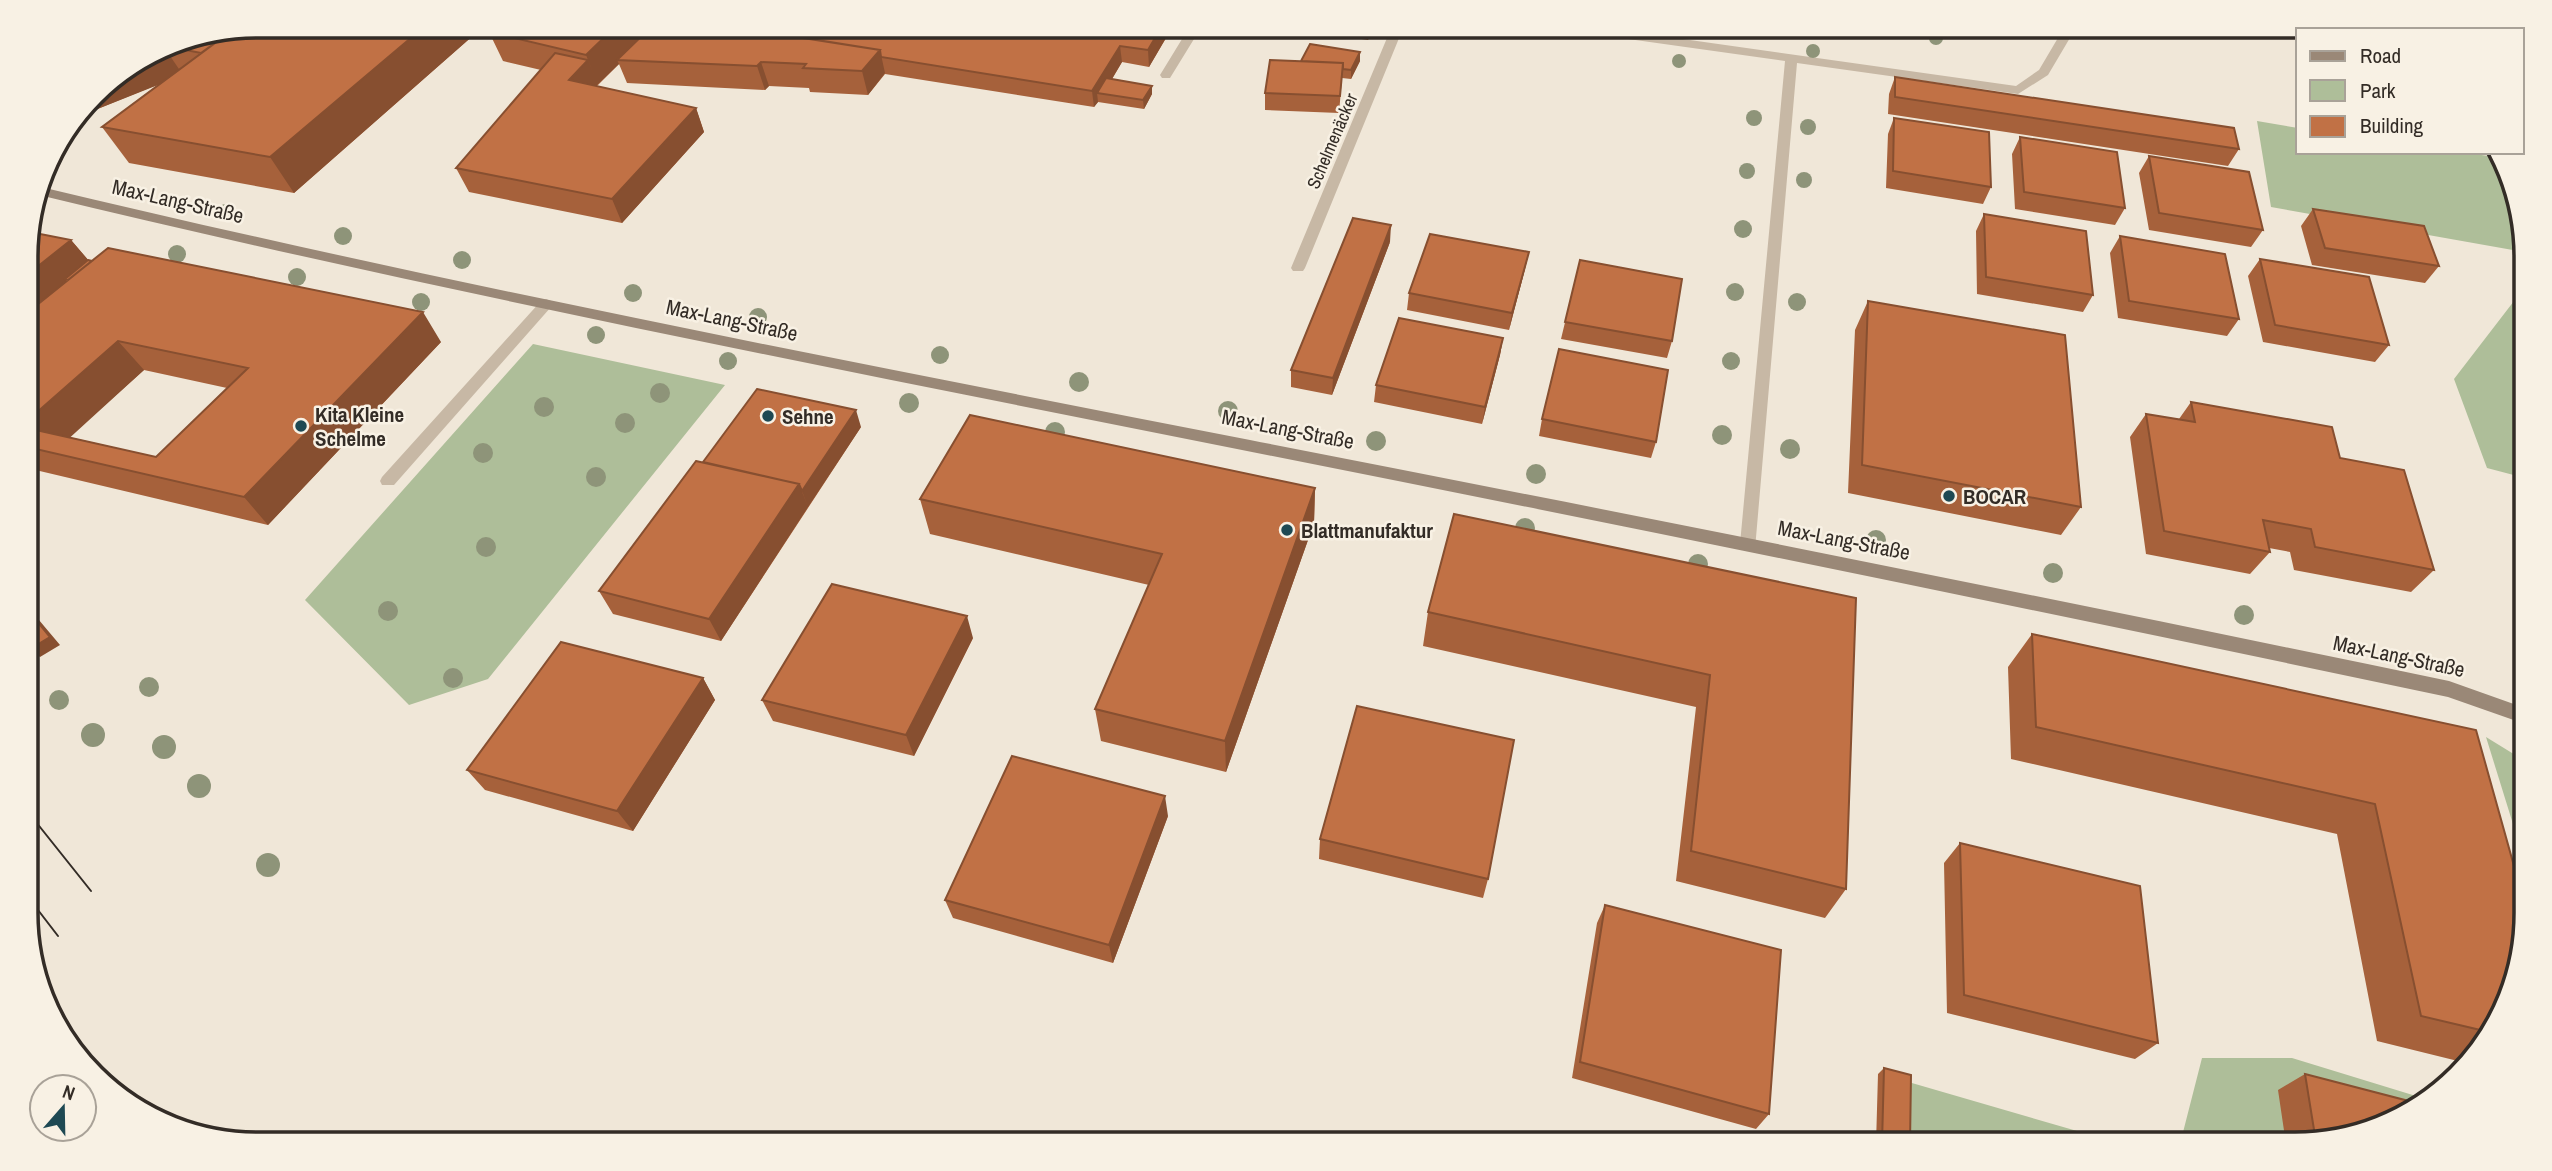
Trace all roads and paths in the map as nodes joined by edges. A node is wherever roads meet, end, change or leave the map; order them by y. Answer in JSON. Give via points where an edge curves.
{"nodes":[{"id":1,"x":1189,"y":38,"type":"edge"},
{"id":2,"x":1393,"y":38,"type":"edge"},
{"id":3,"x":1649,"y":38,"type":"edge"},
{"id":4,"x":2064,"y":38,"type":"edge"},
{"id":5,"x":1791,"y":58,"type":"junction"},
{"id":6,"x":1166,"y":75,"type":"dead end"},
{"id":7,"x":49,"y":193,"type":"edge"},
{"id":8,"x":1298,"y":268,"type":"dead end"},
{"id":9,"x":546,"y":304,"type":"junction"},
{"id":10,"x":388,"y":481,"type":"dead end"},
{"id":11,"x":1749,"y":544,"type":"junction"},
{"id":12,"x":2514,"y":712,"type":"edge"}],
"edges":[{"from":1,"to":6,"type":"street"},
{"from":2,"to":8,"type":"street","name":"Schelmenäcker"},
{"from":3,"to":5,"type":"street"},
{"from":4,"to":5,"type":"street","via":[[2044,72],[2018,90]]},
{"from":5,"to":11,"type":"street"},
{"from":7,"to":9,"type":"main road","name":"Max-Lang-Straße"},
{"from":9,"to":10,"type":"street"},
{"from":9,"to":11,"type":"main road","name":"Max-Lang-Straße"},
{"from":11,"to":12,"type":"main road","name":"Max-Lang-Straße","via":[[2449,689]]}]}
